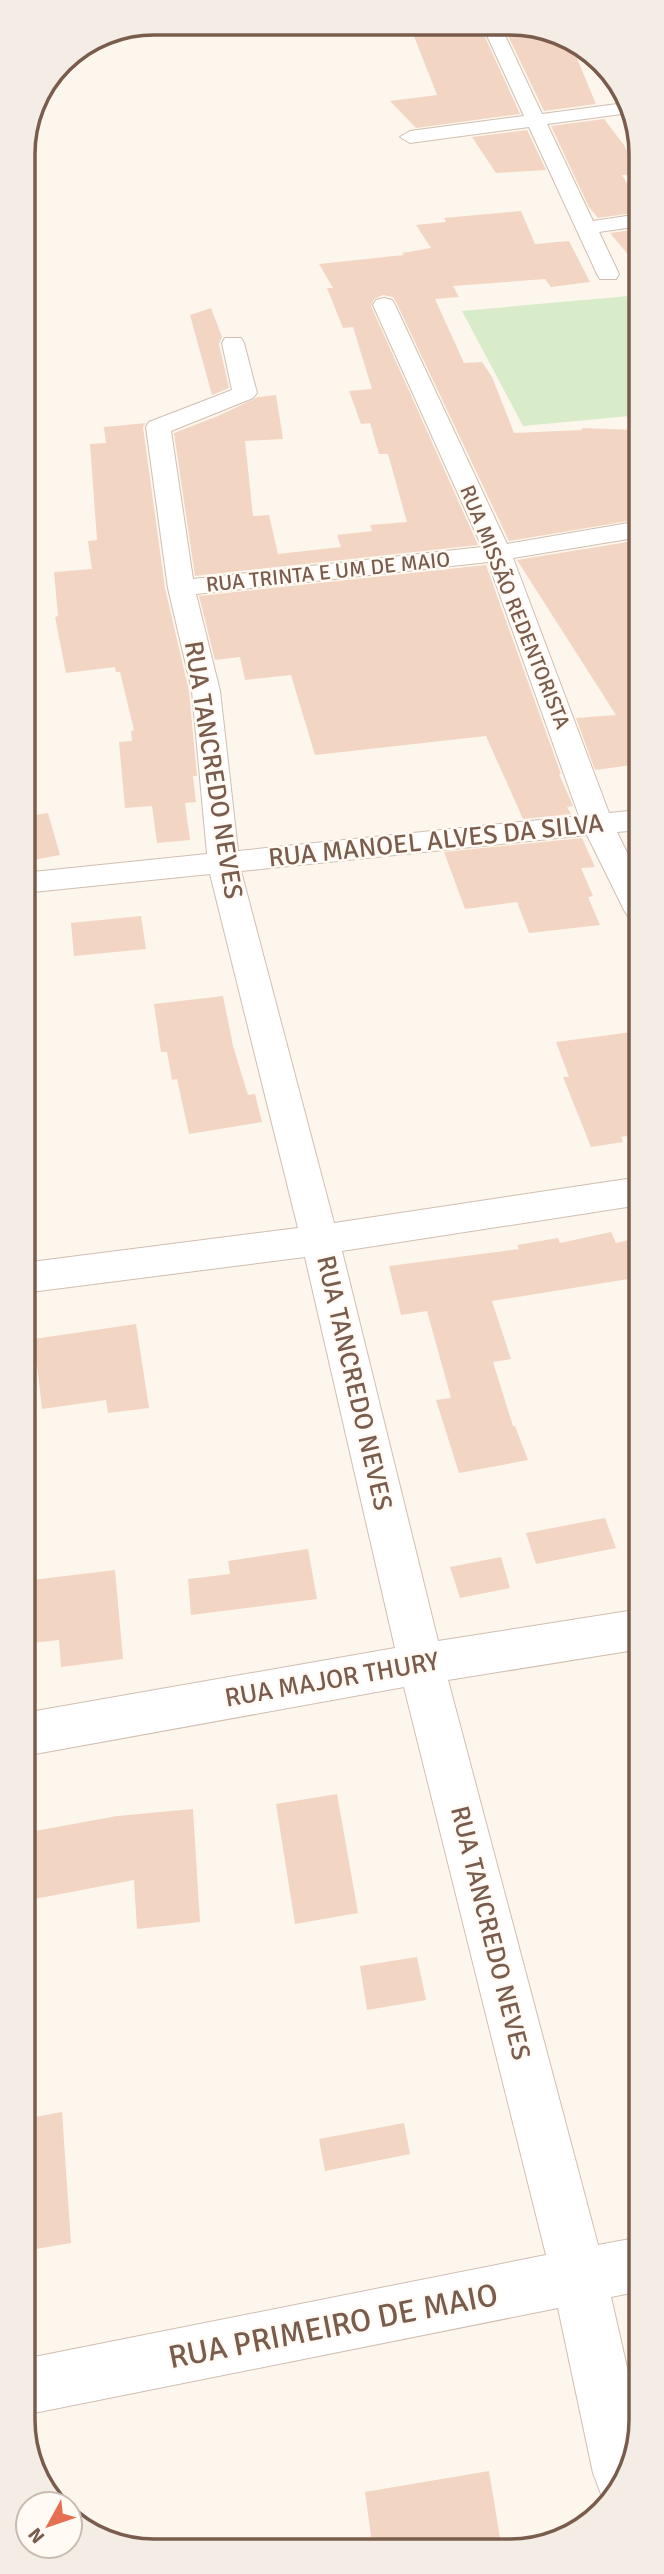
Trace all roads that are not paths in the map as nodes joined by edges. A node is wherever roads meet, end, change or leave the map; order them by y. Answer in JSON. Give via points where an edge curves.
{"nodes":[{"id":1,"x":496,"y":35,"type":"edge"},
{"id":2,"x":620,"y":109,"type":"edge"},
{"id":3,"x":538,"y":121,"type":"junction"},
{"id":4,"x":410,"y":137,"type":"dead end"},
{"id":5,"x":629,"y":222,"type":"edge"},
{"id":6,"x":586,"y":228,"type":"junction"},
{"id":7,"x":608,"y":274,"type":"dead end"},
{"id":8,"x":384,"y":305,"type":"dead end"},
{"id":9,"x":233,"y":343,"type":"dead end"},
{"id":10,"x":629,"y":531,"type":"edge"},
{"id":11,"x":498,"y":553,"type":"junction"},
{"id":12,"x":181,"y":588,"type":"junction"},
{"id":13,"x":629,"y":821,"type":"edge"},
{"id":14,"x":598,"y":825,"type":"junction"},
{"id":15,"x":223,"y":862,"type":"junction"},
{"id":16,"x":35,"y":882,"type":"edge"},
{"id":17,"x":629,"y":888,"type":"edge"},
{"id":18,"x":629,"y":1193,"type":"edge"},
{"id":19,"x":320,"y":1240,"type":"junction"},
{"id":20,"x":35,"y":1276,"type":"edge"},
{"id":21,"x":629,"y":1631,"type":"edge"},
{"id":22,"x":421,"y":1664,"type":"junction"},
{"id":23,"x":35,"y":1733,"type":"edge"},
{"id":24,"x":629,"y":2267,"type":"edge"},
{"id":25,"x":579,"y":2278,"type":"junction"},
{"id":26,"x":35,"y":2385,"type":"edge"},
{"id":27,"x":620,"y":2465,"type":"edge"}],
"edges":[{"from":1,"to":3,"type":"street"},
{"from":2,"to":3,"type":"street"},
{"from":3,"to":4,"type":"street"},
{"from":3,"to":6,"type":"street"},
{"from":5,"to":6,"type":"street"},
{"from":6,"to":7,"type":"street"},
{"from":8,"to":11,"type":"street","name":"RUA MISSÃO REDENTORISTA"},
{"from":9,"to":12,"type":"street","name":"RUA TANCREDO NEVES","via":[[245,393],[158,427]]},
{"from":10,"to":11,"type":"street","name":"RUA TRINTA E UM DE MAIO"},
{"from":11,"to":12,"type":"street","name":"RUA TRINTA E UM DE MAIO"},
{"from":11,"to":14,"type":"street","name":"RUA MISSÃO REDENTORISTA"},
{"from":12,"to":15,"type":"street","name":"RUA TANCREDO NEVES","via":[[206,691]]},
{"from":13,"to":14,"type":"street","name":"RUA MANOEL ALVES DA SILVA"},
{"from":14,"to":15,"type":"street","name":"RUA MANOEL ALVES DA SILVA"},
{"from":14,"to":17,"type":"street","name":"RUA MISSÃO REDENTORISTA"},
{"from":15,"to":16,"type":"street","name":"RUA MANOEL ALVES DA SILVA"},
{"from":15,"to":19,"type":"street","name":"RUA TANCREDO NEVES"},
{"from":18,"to":19,"type":"street"},
{"from":19,"to":20,"type":"street"},
{"from":19,"to":22,"type":"street","name":"RUA TANCREDO NEVES"},
{"from":21,"to":22,"type":"street","name":"RUA MAJOR THURY"},
{"from":22,"to":23,"type":"street","name":"RUA MAJOR THURY"},
{"from":22,"to":25,"type":"street","name":"RUA TANCREDO NEVES"},
{"from":24,"to":25,"type":"street","name":"RUA PRIMEIRO DE MAIO"},
{"from":25,"to":26,"type":"street","name":"RUA PRIMEIRO DE MAIO"},
{"from":25,"to":27,"type":"street","name":"RUA TANCREDO NEVES"}]}
